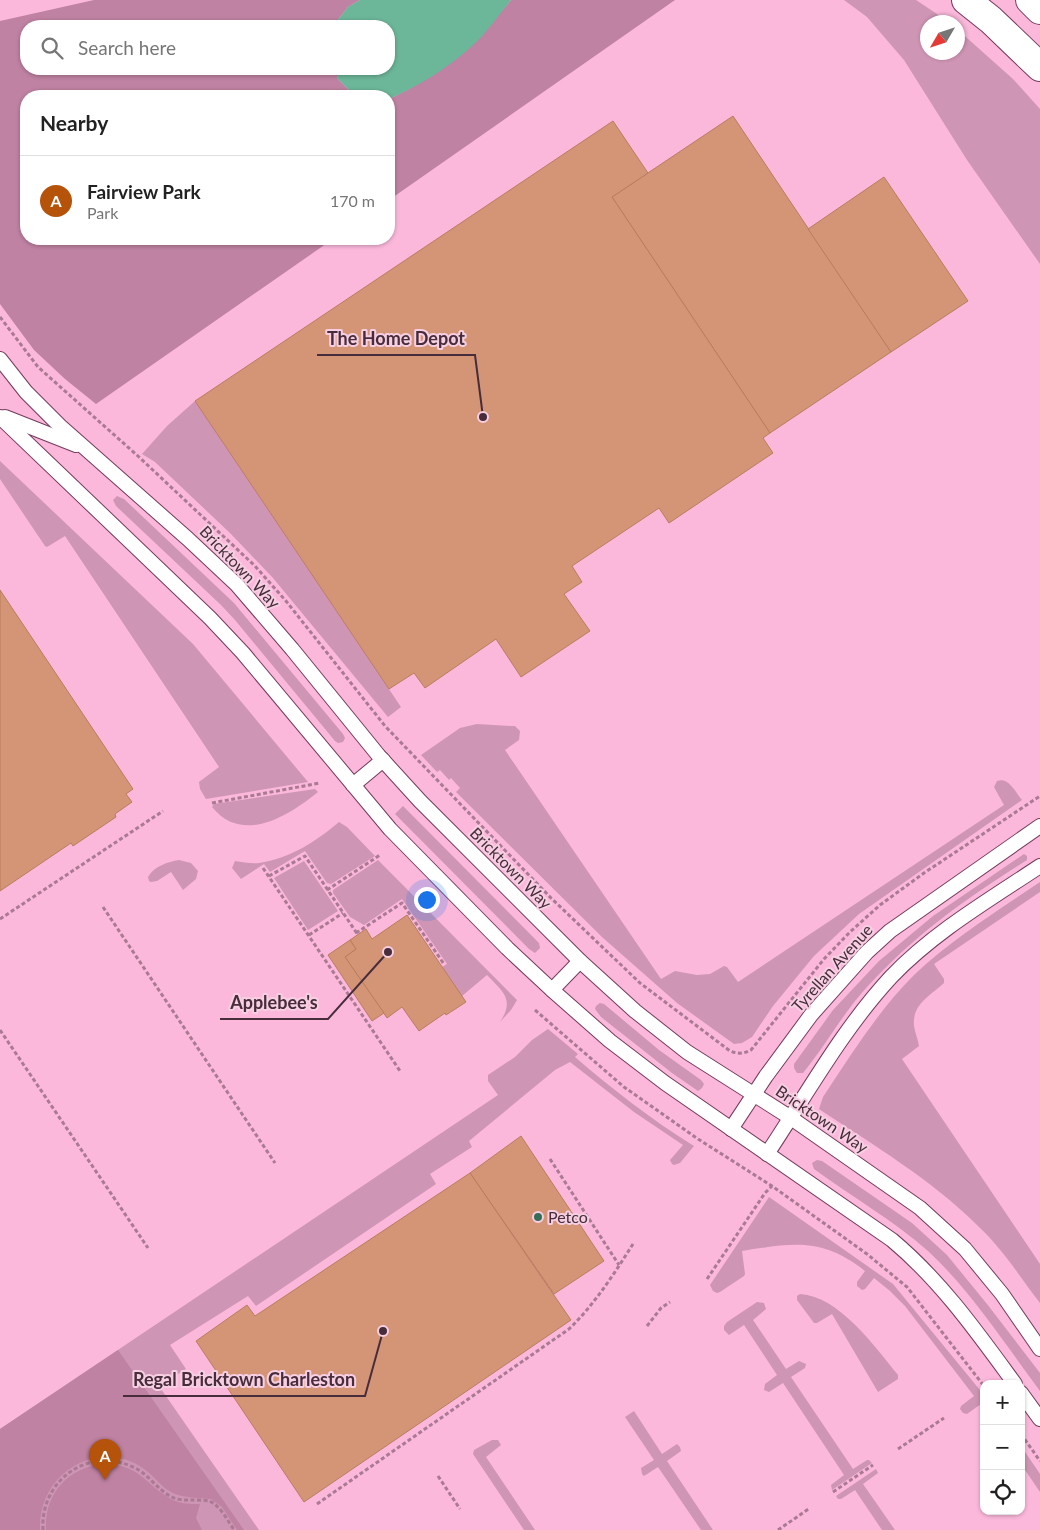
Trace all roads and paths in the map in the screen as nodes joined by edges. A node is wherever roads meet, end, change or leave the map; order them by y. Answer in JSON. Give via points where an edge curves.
{"nodes":[{"id":1,"x":966,"y":0,"type":"edge"},
{"id":2,"x":1030,"y":0,"type":"edge"},
{"id":3,"x":1040,"y":10,"type":"edge"},
{"id":4,"x":1040,"y":67,"type":"edge"},
{"id":5,"x":0,"y":316,"type":"edge"},
{"id":6,"x":0,"y":359,"type":"edge"},
{"id":7,"x":0,"y":416,"type":"edge"},
{"id":8,"x":88,"y":450,"type":"junction"},
{"id":9,"x":139,"y":458,"type":"dead end"},
{"id":10,"x":385,"y":726,"type":"dead end"},
{"id":11,"x":383,"y":760,"type":"junction"},
{"id":12,"x":320,"y":783,"type":"dead end"},
{"id":13,"x":353,"y":785,"type":"junction"},
{"id":14,"x":1040,"y":796,"type":"edge"},
{"id":15,"x":212,"y":803,"type":"dead end"},
{"id":16,"x":1024,"y":807,"type":"dead end"},
{"id":17,"x":163,"y":811,"type":"dead end"},
{"id":18,"x":1040,"y":826,"type":"edge"},
{"id":19,"x":380,"y":855,"type":"dead end"},
{"id":20,"x":1040,"y":866,"type":"edge"},
{"id":21,"x":263,"y":868,"type":"dead end"},
{"id":22,"x":269,"y":876,"type":"junction"},
{"id":23,"x":327,"y":890,"type":"junction"},
{"id":24,"x":102,"y":907,"type":"dead end"},
{"id":25,"x":343,"y":913,"type":"junction"},
{"id":26,"x":0,"y":919,"type":"edge"},
{"id":27,"x":309,"y":935,"type":"junction"},
{"id":28,"x":580,"y":961,"type":"junction"},
{"id":29,"x":444,"y":964,"type":"dead end"},
{"id":30,"x":552,"y":990,"type":"junction"},
{"id":31,"x":535,"y":1010,"type":"dead end"},
{"id":32,"x":0,"y":1030,"type":"edge"},
{"id":33,"x":745,"y":1061,"type":"dead end"},
{"id":34,"x":400,"y":1070,"type":"dead end"},
{"id":35,"x":753,"y":1094,"type":"junction"},
{"id":36,"x":791,"y":1118,"type":"junction"},
{"id":37,"x":731,"y":1129,"type":"junction"},
{"id":38,"x":766,"y":1154,"type":"junction"},
{"id":39,"x":550,"y":1159,"type":"dead end"},
{"id":40,"x":275,"y":1163,"type":"dead end"},
{"id":41,"x":772,"y":1186,"type":"junction"},
{"id":42,"x":633,"y":1244,"type":"dead end"},
{"id":43,"x":148,"y":1248,"type":"dead end"},
{"id":44,"x":620,"y":1265,"type":"junction"},
{"id":45,"x":708,"y":1279,"type":"dead end"},
{"id":46,"x":670,"y":1302,"type":"dead end"},
{"id":47,"x":647,"y":1326,"type":"dead end"},
{"id":48,"x":1040,"y":1350,"type":"edge"},
{"id":49,"x":1012,"y":1380,"type":"edge"},
{"id":50,"x":980,"y":1381,"type":"edge"},
{"id":51,"x":1025,"y":1398,"type":"edge"},
{"id":52,"x":944,"y":1418,"type":"dead end"},
{"id":53,"x":1040,"y":1419,"type":"edge"},
{"id":54,"x":1025,"y":1440,"type":"edge"},
{"id":55,"x":898,"y":1449,"type":"dead end"},
{"id":56,"x":1040,"y":1461,"type":"edge"},
{"id":57,"x":873,"y":1466,"type":"dead end"},
{"id":58,"x":438,"y":1476,"type":"dead end"},
{"id":59,"x":833,"y":1492,"type":"dead end"},
{"id":60,"x":317,"y":1504,"type":"dead end"},
{"id":61,"x":810,"y":1508,"type":"dead end"},
{"id":62,"x":460,"y":1509,"type":"dead end"},
{"id":63,"x":43,"y":1530,"type":"edge"},
{"id":64,"x":234,"y":1530,"type":"edge"},
{"id":65,"x":778,"y":1530,"type":"edge"}],
"edges":[{"from":1,"to":4,"type":"street"},
{"from":2,"to":3,"type":"street"},
{"from":5,"to":9,"type":"path","via":[[38,367]]},
{"from":6,"to":8,"type":"lane","name":"Bricktown Way","via":[[26,392]]},
{"from":7,"to":8,"type":"lane"},
{"from":7,"to":13,"type":"lane","via":[[210,618]]},
{"from":8,"to":11,"type":"lane","name":"Bricktown Way","via":[[237,585]]},
{"from":10,"to":33,"type":"path","name":"Bricktown Way","via":[[552,898],[640,983],[730,1051],[744,1053]]},
{"from":11,"to":13,"type":"lane"},
{"from":11,"to":28,"type":"lane","name":"Bricktown Way"},
{"from":12,"to":15,"type":"path"},
{"from":13,"to":30,"type":"lane","via":[[432,873]]},
{"from":14,"to":16,"type":"path"},
{"from":17,"to":26,"type":"path"},
{"from":18,"to":35,"type":"lane","name":"Tyrellan Avenue","via":[[890,930],[811,1015]]},
{"from":19,"to":23,"type":"path"},
{"from":20,"to":36,"type":"lane","via":[[957,921],[891,977],[842,1037]]},
{"from":21,"to":22,"type":"path"},
{"from":22,"to":23,"type":"path","via":[[305,856]]},
{"from":22,"to":27,"type":"path"},
{"from":23,"to":25,"type":"path"},
{"from":24,"to":40,"type":"path"},
{"from":25,"to":27,"type":"path"},
{"from":25,"to":29,"type":"path","via":[[357,934],[402,903]]},
{"from":27,"to":34,"type":"path"},
{"from":28,"to":30,"type":"lane"},
{"from":28,"to":35,"type":"lane","name":"Bricktown Way","via":[[680,1046]]},
{"from":30,"to":37,"type":"lane","via":[[610,1041]]},
{"from":31,"to":41,"type":"path","via":[[624,1087]]},
{"from":32,"to":43,"type":"path"},
{"from":35,"to":36,"type":"lane","name":"Bricktown Way"},
{"from":35,"to":37,"type":"lane","name":"Tyrellan Avenue"},
{"from":36,"to":38,"type":"lane"},
{"from":36,"to":48,"type":"lane","name":"Bricktown Way","via":[[920,1208],[965,1249],[1002,1294]]},
{"from":37,"to":38,"type":"lane"},
{"from":38,"to":49,"type":"lane","via":[[914,1258],[968,1318]]},
{"from":39,"to":44,"type":"path"},
{"from":41,"to":45,"type":"path","via":[[764,1193]]},
{"from":41,"to":50,"type":"path","via":[[907,1287]]},
{"from":42,"to":44,"type":"path"},
{"from":44,"to":60,"type":"path","via":[[569,1330]]},
{"from":46,"to":47,"type":"path"},
{"from":51,"to":53,"type":"lane"},
{"from":52,"to":55,"type":"path"},
{"from":54,"to":56,"type":"path"},
{"from":57,"to":59,"type":"path"},
{"from":58,"to":62,"type":"path"},
{"from":61,"to":65,"type":"path"},
{"from":63,"to":64,"type":"path","via":[[43,1516],[55,1486],[84,1464],[108,1460],[135,1468],[172,1497],[216,1505]]}]}
